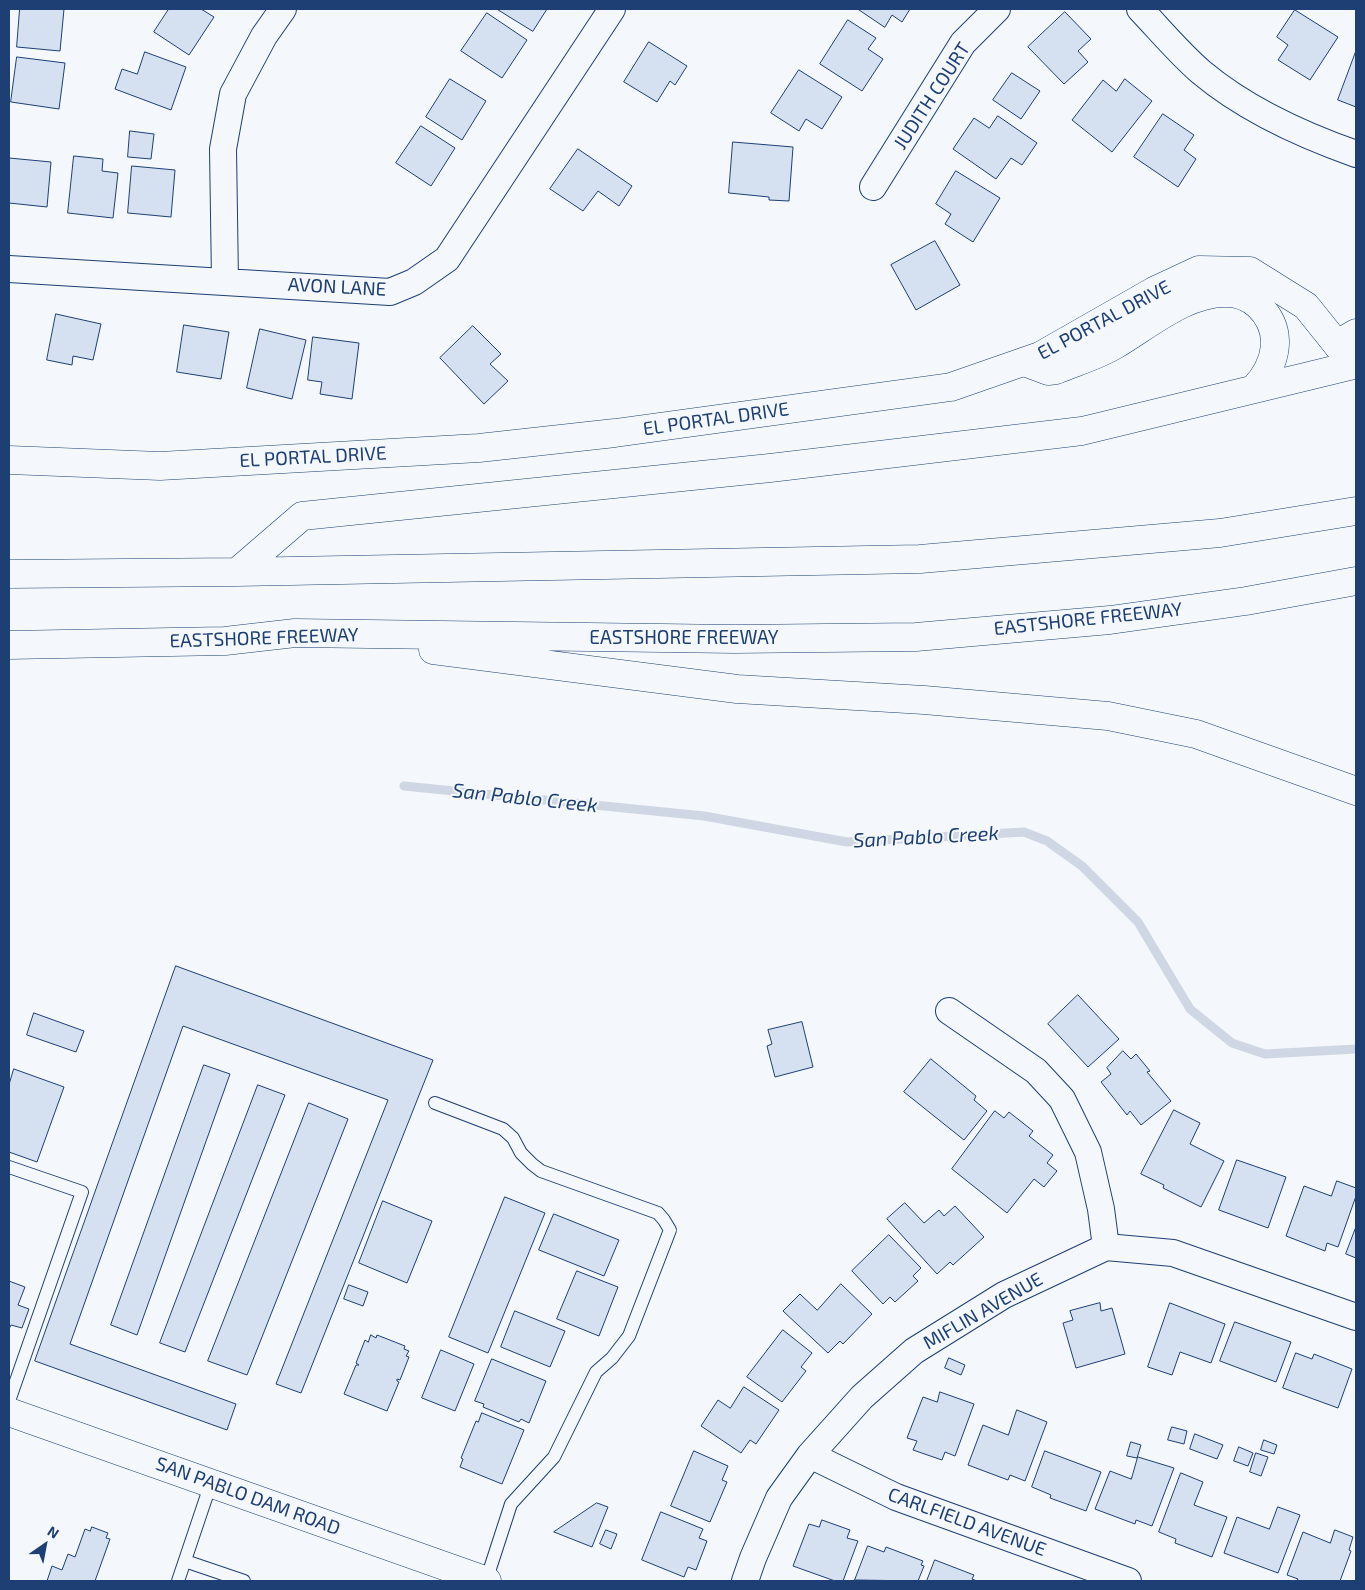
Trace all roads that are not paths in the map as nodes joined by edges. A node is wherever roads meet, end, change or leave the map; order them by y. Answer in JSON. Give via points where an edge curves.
{"nodes":[{"id":1,"x":283,"y":9,"type":"edge"},
{"id":2,"x":612,"y":9,"type":"edge"},
{"id":3,"x":997,"y":9,"type":"edge"},
{"id":4,"x":1140,"y":9,"type":"edge"},
{"id":5,"x":1356,"y":154,"type":"edge"},
{"id":6,"x":873,"y":188,"type":"dead end"},
{"id":7,"x":9,"y":269,"type":"edge"},
{"id":8,"x":225,"y":281,"type":"junction"},
{"id":9,"x":1347,"y":338,"type":"edge"},
{"id":10,"x":1024,"y":362,"type":"junction"},
{"id":11,"x":1355,"y":367,"type":"edge"},
{"id":12,"x":1254,"y":390,"type":"junction"},
{"id":13,"x":9,"y":460,"type":"edge"},
{"id":14,"x":1356,"y":511,"type":"edge"},
{"id":15,"x":237,"y":572,"type":"junction"},
{"id":16,"x":9,"y":574,"type":"edge"},
{"id":17,"x":1356,"y":581,"type":"edge"},
{"id":18,"x":295,"y":633,"type":"junction"},
{"id":19,"x":9,"y":645,"type":"edge"},
{"id":20,"x":1356,"y":790,"type":"edge"},
{"id":21,"x":949,"y":1011,"type":"dead end"},
{"id":22,"x":435,"y":1103,"type":"dead end"},
{"id":23,"x":9,"y":1166,"type":"edge"},
{"id":24,"x":1106,"y":1247,"type":"junction"},
{"id":25,"x":1356,"y":1317,"type":"edge"},
{"id":26,"x":9,"y":1401,"type":"edge"},
{"id":27,"x":9,"y":1412,"type":"edge"},
{"id":28,"x":810,"y":1455,"type":"junction"},
{"id":29,"x":211,"y":1483,"type":"junction"},
{"id":30,"x":185,"y":1561,"type":"junction"},
{"id":31,"x":178,"y":1581,"type":"edge"},
{"id":32,"x":244,"y":1581,"type":"edge"},
{"id":33,"x":487,"y":1581,"type":"edge"},
{"id":34,"x":746,"y":1581,"type":"edge"},
{"id":35,"x":1128,"y":1581,"type":"edge"}],
"edges":[{"from":1,"to":8,"type":"street","via":[[264,36],[233,94],[223,148]]},
{"from":2,"to":8,"type":"street","name":"AVON LANE","via":[[447,259],[414,282],[390,292]]},
{"from":3,"to":6,"type":"street","name":"JUDITH COURT","via":[[963,44]]},
{"from":4,"to":5,"type":"street","via":[[1201,72],[1252,108],[1324,143]]},
{"from":7,"to":8,"type":"street","name":"AVON LANE"},
{"from":9,"to":10,"type":"main road","name":"EL PORTAL DRIVE","via":[[1306,306],[1250,271],[1199,270]]},
{"from":9,"to":11,"type":"main road","name":"EL PORTAL DRIVE"},
{"from":10,"to":12,"type":"main road","via":[[1044,370],[1056,370],[1113,346],[1193,299],[1229,293],[1243,295],[1255,303],[1268,315],[1275,334],[1270,366]]},
{"from":10,"to":13,"type":"main road","name":"EL PORTAL DRIVE","via":[[951,387],[615,433],[479,448],[160,466]]},
{"from":11,"to":12,"type":"main road"},
{"from":12,"to":15,"type":"main road","via":[[1082,431],[770,468],[302,516]]},
{"from":14,"to":15,"type":"main road","via":[[1220,533],[920,559]]},
{"from":15,"to":16,"type":"main road"},
{"from":17,"to":18,"type":"main road","name":"EASTSHORE FREEWAY","via":[[1246,601],[1110,620],[916,637],[735,639]]},
{"from":18,"to":19,"type":"main road","name":"EASTSHORE FREEWAY","via":[[226,641]]},
{"from":18,"to":20,"type":"main road","via":[[736,688],[1108,716],[1196,734]]},
{"from":21,"to":24,"type":"street","via":[[1036,1071],[1062,1099],[1088,1152]]},
{"from":22,"to":33,"type":"lane","via":[[504,1129],[521,1153],[541,1171],[658,1213],[670,1230],[629,1336],[596,1372],[554,1457],[511,1504]]},
{"from":23,"to":26,"type":"lane","via":[[82,1192]]},
{"from":24,"to":25,"type":"street","via":[[1173,1253]]},
{"from":24,"to":28,"type":"street","name":"MIFLIN AVENUE","via":[[1004,1295],[914,1351],[862,1397]]},
{"from":27,"to":29,"type":"main road","name":"SAN PABLO DAM ROAD"},
{"from":28,"to":34,"type":"street","name":"MIFLIN AVENUE","via":[[779,1498]]},
{"from":28,"to":35,"type":"street","name":"CARLFIELD AVENUE","via":[[896,1497]]},
{"from":29,"to":30,"type":"lane"},
{"from":29,"to":33,"type":"main road","name":"SAN PABLO DAM ROAD","via":[[436,1569]]},
{"from":30,"to":31,"type":"lane"},
{"from":30,"to":32,"type":"lane"}]}
